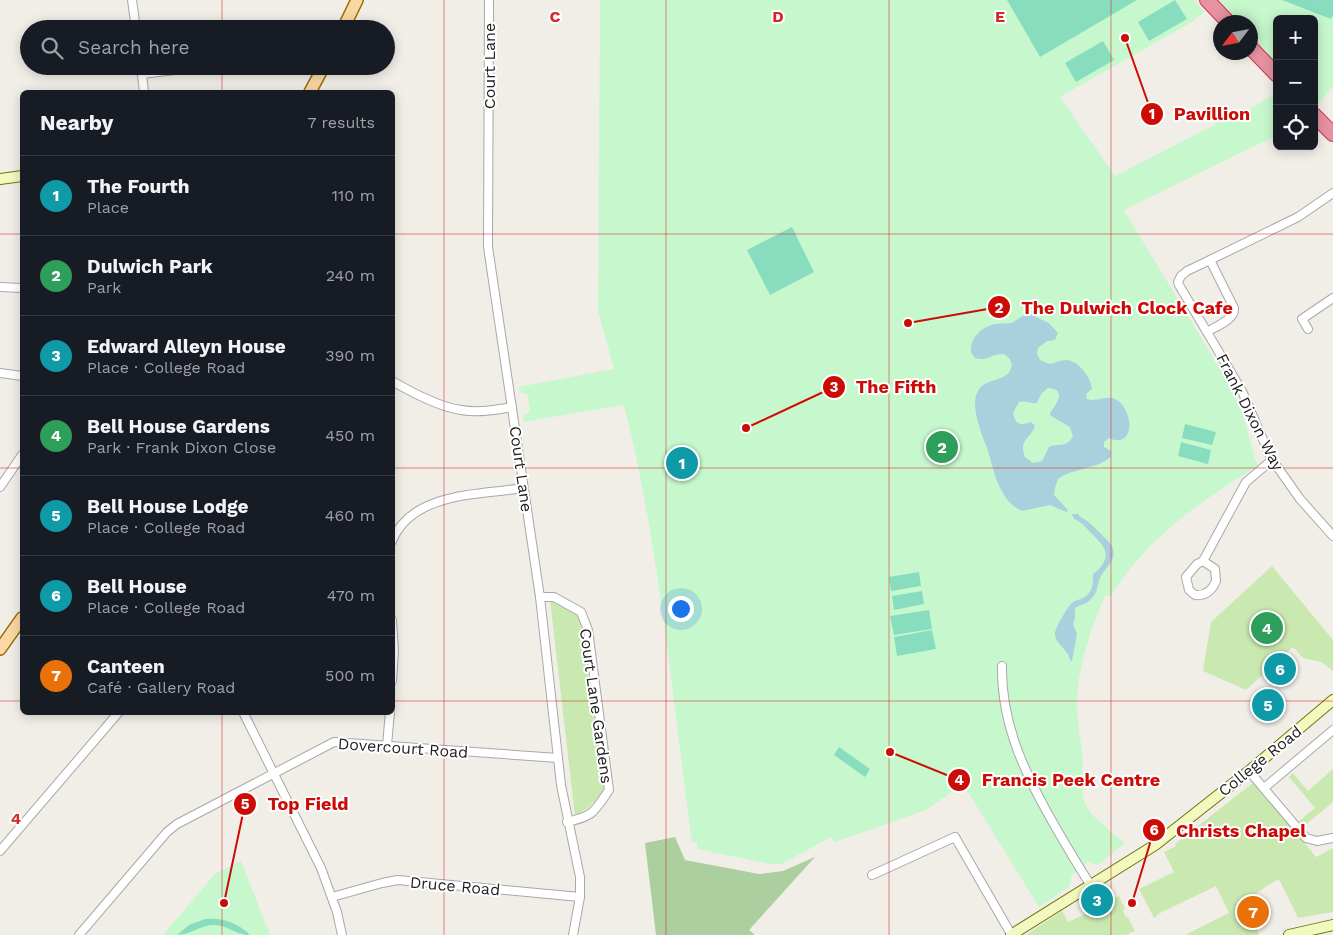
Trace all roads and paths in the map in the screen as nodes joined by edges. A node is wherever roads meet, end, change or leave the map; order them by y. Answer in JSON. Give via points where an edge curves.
{"nodes":[{"id":1,"x":132,"y":0,"type":"edge"},
{"id":2,"x":357,"y":0,"type":"edge"},
{"id":3,"x":489,"y":0,"type":"edge"},
{"id":4,"x":1207,"y":0,"type":"edge"},
{"id":5,"x":1221,"y":15,"type":"edge"},
{"id":6,"x":135,"y":20,"type":"edge"},
{"id":7,"x":347,"y":20,"type":"edge"},
{"id":8,"x":1258,"y":55,"type":"edge"},
{"id":9,"x":1273,"y":71,"type":"edge"},
{"id":10,"x":142,"y":75,"type":"edge"},
{"id":11,"x":319,"y":75,"type":"edge"},
{"id":12,"x":144,"y":90,"type":"edge"},
{"id":13,"x":311,"y":90,"type":"edge"},
{"id":14,"x":1318,"y":119,"type":"edge"},
{"id":15,"x":1333,"y":134,"type":"edge"},
{"id":16,"x":20,"y":176,"type":"edge"},
{"id":17,"x":0,"y":179,"type":"edge"},
{"id":18,"x":1333,"y":192,"type":"edge"},
{"id":19,"x":1210,"y":260,"type":"junction"},
{"id":20,"x":0,"y":287,"type":"edge"},
{"id":21,"x":20,"y":288,"type":"edge"},
{"id":22,"x":1333,"y":298,"type":"edge"},
{"id":23,"x":1308,"y":329,"type":"dead end"},
{"id":24,"x":1207,"y":332,"type":"junction"},
{"id":25,"x":0,"y":372,"type":"edge"},
{"id":26,"x":20,"y":376,"type":"edge"},
{"id":27,"x":395,"y":382,"type":"edge"},
{"id":28,"x":512,"y":407,"type":"junction"},
{"id":29,"x":20,"y":458,"type":"edge"},
{"id":30,"x":1272,"y":460,"type":"junction"},
{"id":31,"x":0,"y":487,"type":"edge"},
{"id":32,"x":523,"y":488,"type":"junction"},
{"id":33,"x":395,"y":535,"type":"edge"},
{"id":34,"x":1333,"y":536,"type":"edge"},
{"id":35,"x":1203,"y":561,"type":"junction"},
{"id":36,"x":540,"y":597,"type":"junction"},
{"id":37,"x":20,"y":621,"type":"edge"},
{"id":38,"x":1,"y":647,"type":"edge"},
{"id":39,"x":1002,"y":666,"type":"dead end"},
{"id":40,"x":1333,"y":700,"type":"edge"},
{"id":41,"x":116,"y":715,"type":"edge"},
{"id":42,"x":244,"y":715,"type":"edge"},
{"id":43,"x":390,"y":715,"type":"edge"},
{"id":44,"x":1333,"y":730,"type":"edge"},
{"id":45,"x":387,"y":745,"type":"junction"},
{"id":46,"x":558,"y":758,"type":"junction"},
{"id":47,"x":1250,"y":770,"type":"junction"},
{"id":48,"x":273,"y":774,"type":"junction"},
{"id":49,"x":1264,"y":788,"type":"junction"},
{"id":50,"x":567,"y":822,"type":"junction"},
{"id":51,"x":1333,"y":838,"type":"edge"},
{"id":52,"x":0,"y":851,"type":"edge"},
{"id":53,"x":872,"y":875,"type":"dead end"},
{"id":54,"x":1090,"y":884,"type":"junction"},
{"id":55,"x":332,"y":897,"type":"junction"},
{"id":56,"x":580,"y":897,"type":"junction"},
{"id":57,"x":1333,"y":925,"type":"edge"},
{"id":58,"x":79,"y":935,"type":"edge"},
{"id":59,"x":342,"y":935,"type":"edge"},
{"id":60,"x":574,"y":935,"type":"edge"},
{"id":61,"x":1011,"y":935,"type":"edge"},
{"id":62,"x":1289,"y":935,"type":"edge"}],
"edges":[{"from":1,"to":6,"type":"street"},
{"from":2,"to":7,"type":"main road"},
{"from":3,"to":28,"type":"street","name":"Court Lane","via":[[488,247]]},
{"from":4,"to":5,"type":"highway"},
{"from":8,"to":9,"type":"highway"},
{"from":10,"to":12,"type":"street"},
{"from":11,"to":13,"type":"main road"},
{"from":14,"to":15,"type":"highway"},
{"from":16,"to":17,"type":"street"},
{"from":18,"to":19,"type":"street","name":"Frank Dixon Way","via":[[1298,217]]},
{"from":19,"to":24,"type":"street","via":[[1234,313]]},
{"from":19,"to":24,"type":"street","name":"Frank Dixon Way","via":[[1187,271],[1178,282]]},
{"from":20,"to":21,"type":"street"},
{"from":22,"to":23,"type":"street","via":[[1302,319]]},
{"from":24,"to":30,"type":"street","name":"Frank Dixon Way","via":[[1242,391]]},
{"from":25,"to":26,"type":"street"},
{"from":27,"to":28,"type":"street","via":[[455,409],[486,411]]},
{"from":28,"to":32,"type":"street","name":"Court Lane"},
{"from":29,"to":31,"type":"street"},
{"from":30,"to":34,"type":"street","name":"Frank Dixon Way","via":[[1300,499]]},
{"from":30,"to":35,"type":"street","via":[[1246,482]]},
{"from":32,"to":33,"type":"street","via":[[431,504],[406,520]]},
{"from":32,"to":36,"type":"street","name":"Court Lane"},
{"from":35,"to":35,"type":"street","via":[[1215,569],[1216,581],[1210,591],[1194,595],[1189,590],[1186,577],[1196,564]]},
{"from":36,"to":46,"type":"street","name":"Court Lane"},
{"from":36,"to":50,"type":"street","name":"Court Lane Gardens","via":[[554,597],[581,612],[588,630],[610,790],[593,813]]},
{"from":37,"to":38,"type":"main road"},
{"from":39,"to":54,"type":"street","via":[[1007,714],[1022,764]]},
{"from":40,"to":47,"type":"street","name":"College Road"},
{"from":41,"to":52,"type":"street"},
{"from":42,"to":48,"type":"street"},
{"from":43,"to":45,"type":"street"},
{"from":44,"to":49,"type":"street"},
{"from":45,"to":46,"type":"street","name":"Dovercourt Road"},
{"from":45,"to":48,"type":"street","name":"Dovercourt Road","via":[[334,742]]},
{"from":46,"to":50,"type":"street","name":"Court Lane"},
{"from":47,"to":49,"type":"street"},
{"from":47,"to":54,"type":"street","name":"College Road","via":[[1156,844]]},
{"from":48,"to":55,"type":"street"},
{"from":48,"to":58,"type":"street","name":"Dovercourt Road","via":[[172,828]]},
{"from":49,"to":51,"type":"street","via":[[1306,838],[1317,842]]},
{"from":50,"to":56,"type":"street","name":"Court Lane","via":[[578,864]]},
{"from":53,"to":61,"type":"street","via":[[955,837]]},
{"from":54,"to":61,"type":"street","name":"College Road"},
{"from":55,"to":56,"type":"street","name":"Druce Road","via":[[398,880]]},
{"from":55,"to":59,"type":"street"},
{"from":56,"to":60,"type":"street","name":"Court Lane"},
{"from":57,"to":62,"type":"street"}]}
